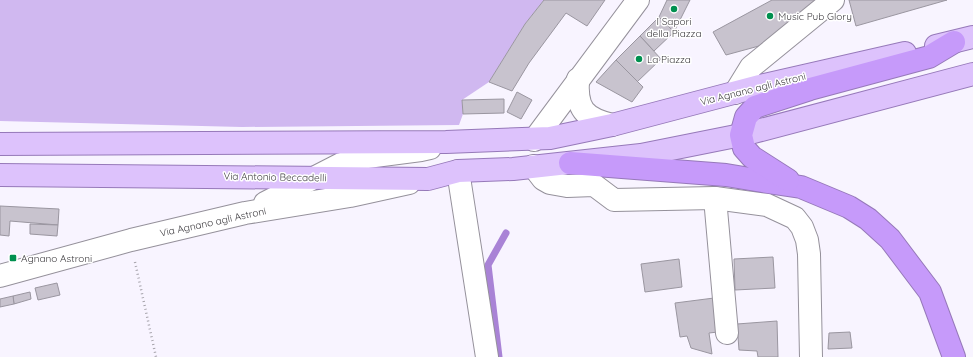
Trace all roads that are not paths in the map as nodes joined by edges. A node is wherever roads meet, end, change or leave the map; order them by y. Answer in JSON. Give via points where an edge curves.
{"nodes":[{"id":1,"x":638,"y":0,"type":"edge"},
{"id":2,"x":833,"y":0,"type":"edge"},
{"id":3,"x":964,"y":40,"type":"edge"},
{"id":4,"x":973,"y":74,"type":"edge"},
{"id":5,"x":578,"y":80,"type":"junction"},
{"id":6,"x":735,"y":93,"type":"junction"},
{"id":7,"x":612,"y":125,"type":"junction"},
{"id":8,"x":741,"y":135,"type":"junction"},
{"id":9,"x":534,"y":140,"type":"junction"},
{"id":10,"x":446,"y":142,"type":"junction"},
{"id":11,"x":0,"y":144,"type":"edge"},
{"id":12,"x":551,"y":165,"type":"junction"},
{"id":13,"x":458,"y":171,"type":"junction"},
{"id":14,"x":0,"y":175,"type":"edge"},
{"id":15,"x":318,"y":177,"type":"junction"},
{"id":16,"x":428,"y":179,"type":"junction"},
{"id":17,"x":801,"y":187,"type":"junction"},
{"id":18,"x":716,"y":198,"type":"junction"},
{"id":19,"x":244,"y":213,"type":"junction"},
{"id":20,"x":0,"y":276,"type":"edge"},
{"id":21,"x":727,"y":332,"type":"dead end"},
{"id":22,"x":486,"y":357,"type":"edge"},
{"id":23,"x":812,"y":357,"type":"edge"},
{"id":24,"x":954,"y":357,"type":"edge"}],
"edges":[{"from":1,"to":5,"type":"street"},
{"from":2,"to":6,"type":"street","via":[[751,67]]},
{"from":3,"to":6,"type":"main road","name":"Via Agnano agli Astroni"},
{"from":3,"to":8,"type":"highway","via":[[929,57],[810,89],[755,107],[746,117]]},
{"from":4,"to":8,"type":"main road"},
{"from":5,"to":7,"type":"street","via":[[578,102],[586,115],[596,121]]},
{"from":5,"to":9,"type":"street"},
{"from":6,"to":7,"type":"main road","name":"Via Agnano agli Astroni"},
{"from":7,"to":9,"type":"main road","name":"Via Agnano agli Astroni"},
{"from":8,"to":12,"type":"main road","via":[[641,155]]},
{"from":8,"to":17,"type":"highway","via":[[744,148],[752,157]]},
{"from":9,"to":10,"type":"main road"},
{"from":9,"to":12,"type":"main road"},
{"from":10,"to":11,"type":"main road"},
{"from":10,"to":15,"type":"street","via":[[421,150],[366,156],[341,164]]},
{"from":12,"to":13,"type":"main road","name":"Via Antonio Beccadelli"},
{"from":12,"to":17,"type":"highway","via":[[726,175]]},
{"from":12,"to":18,"type":"street","via":[[543,179],[550,183],[567,186],[594,185],[614,200]]},
{"from":13,"to":16,"type":"main road","name":"Via Antonio Beccadelli"},
{"from":13,"to":22,"type":"street"},
{"from":14,"to":15,"type":"main road","name":"Via Antonio Beccadelli"},
{"from":15,"to":16,"type":"main road","name":"Via Antonio Beccadelli"},
{"from":15,"to":19,"type":"street"},
{"from":16,"to":19,"type":"street","name":"Via Agnano agli Astroni","via":[[350,196]]},
{"from":17,"to":24,"type":"highway","via":[[849,207],[868,219],[890,239],[930,292]]},
{"from":18,"to":21,"type":"street"},
{"from":18,"to":23,"type":"street","via":[[767,205],[794,218],[802,227],[809,254]]},
{"from":19,"to":20,"type":"street","name":"Via Agnano agli Astroni","via":[[131,240]]}]}
